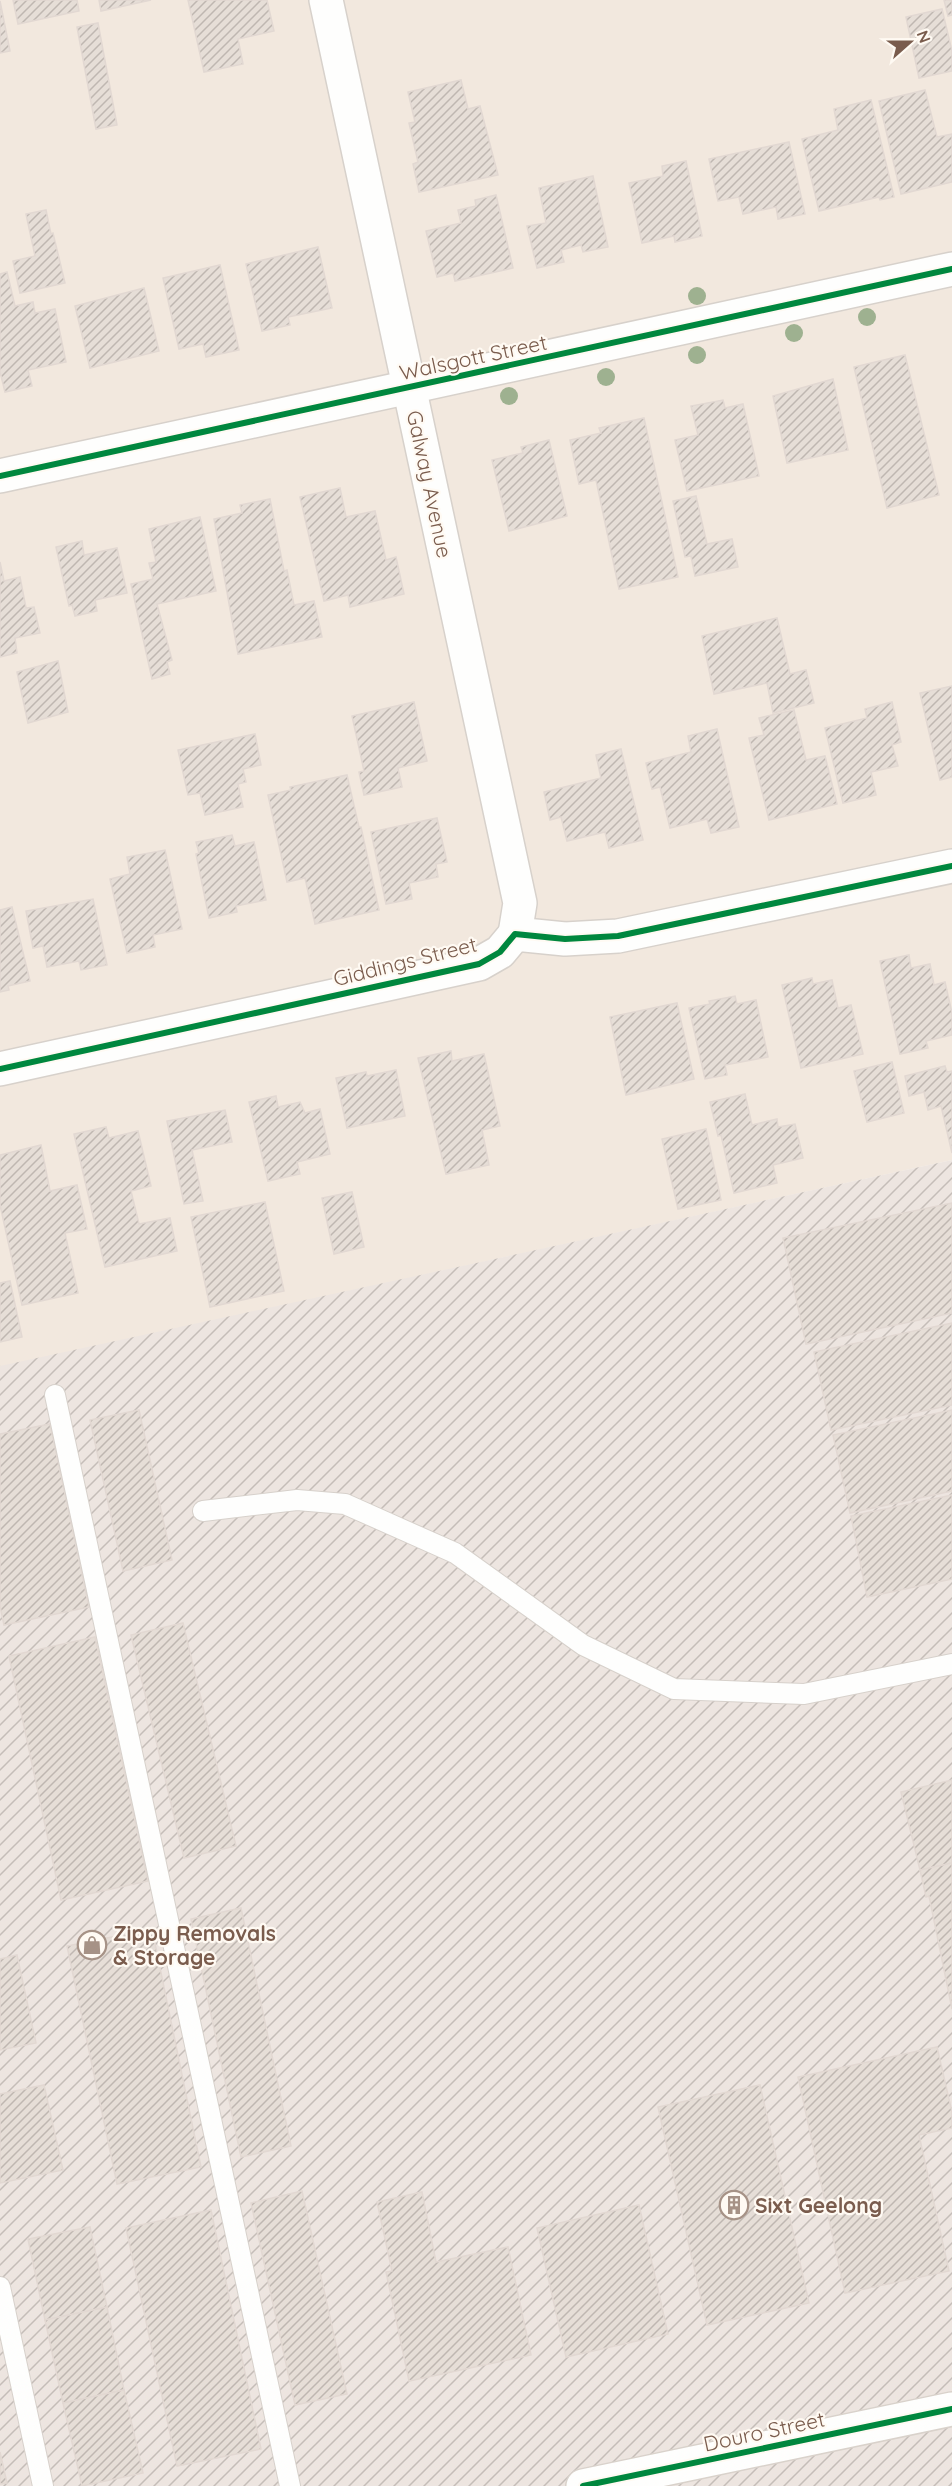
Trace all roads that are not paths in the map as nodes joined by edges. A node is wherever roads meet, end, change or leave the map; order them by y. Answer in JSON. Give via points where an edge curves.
{"nodes":[{"id":1,"x":326,"y":0,"type":"edge"},
{"id":2,"x":952,"y":269,"type":"edge"},
{"id":3,"x":410,"y":387,"type":"junction"},
{"id":4,"x":0,"y":476,"type":"edge"},
{"id":5,"x":952,"y":866,"type":"edge"},
{"id":6,"x":515,"y":934,"type":"junction"},
{"id":7,"x":0,"y":1069,"type":"edge"},
{"id":8,"x":55,"y":1395,"type":"dead end"},
{"id":9,"x":202,"y":1511,"type":"dead end"},
{"id":10,"x":952,"y":1664,"type":"edge"},
{"id":11,"x":0,"y":2288,"type":"edge"},
{"id":12,"x":952,"y":2409,"type":"edge"},
{"id":13,"x":43,"y":2486,"type":"edge"},
{"id":14,"x":290,"y":2486,"type":"edge"},
{"id":15,"x":583,"y":2486,"type":"edge"}],
"edges":[{"from":1,"to":3,"type":"street","name":"Galway Avenue"},
{"from":2,"to":3,"type":"street","name":"Walsgott Street"},
{"from":3,"to":4,"type":"street","name":"Walsgott Street"},
{"from":3,"to":6,"type":"street","name":"Galway Avenue","via":[[520,903]]},
{"from":5,"to":6,"type":"street","via":[[618,936],[565,939]]},
{"from":6,"to":7,"type":"street","name":"Giddings Street","via":[[500,952],[479,964]]},
{"from":8,"to":14,"type":"lane"},
{"from":9,"to":10,"type":"lane","via":[[297,1500],[345,1504],[455,1553],[583,1645],[674,1689],[804,1694]]},
{"from":11,"to":13,"type":"lane"},
{"from":12,"to":15,"type":"street","name":"Douro Street"}]}
